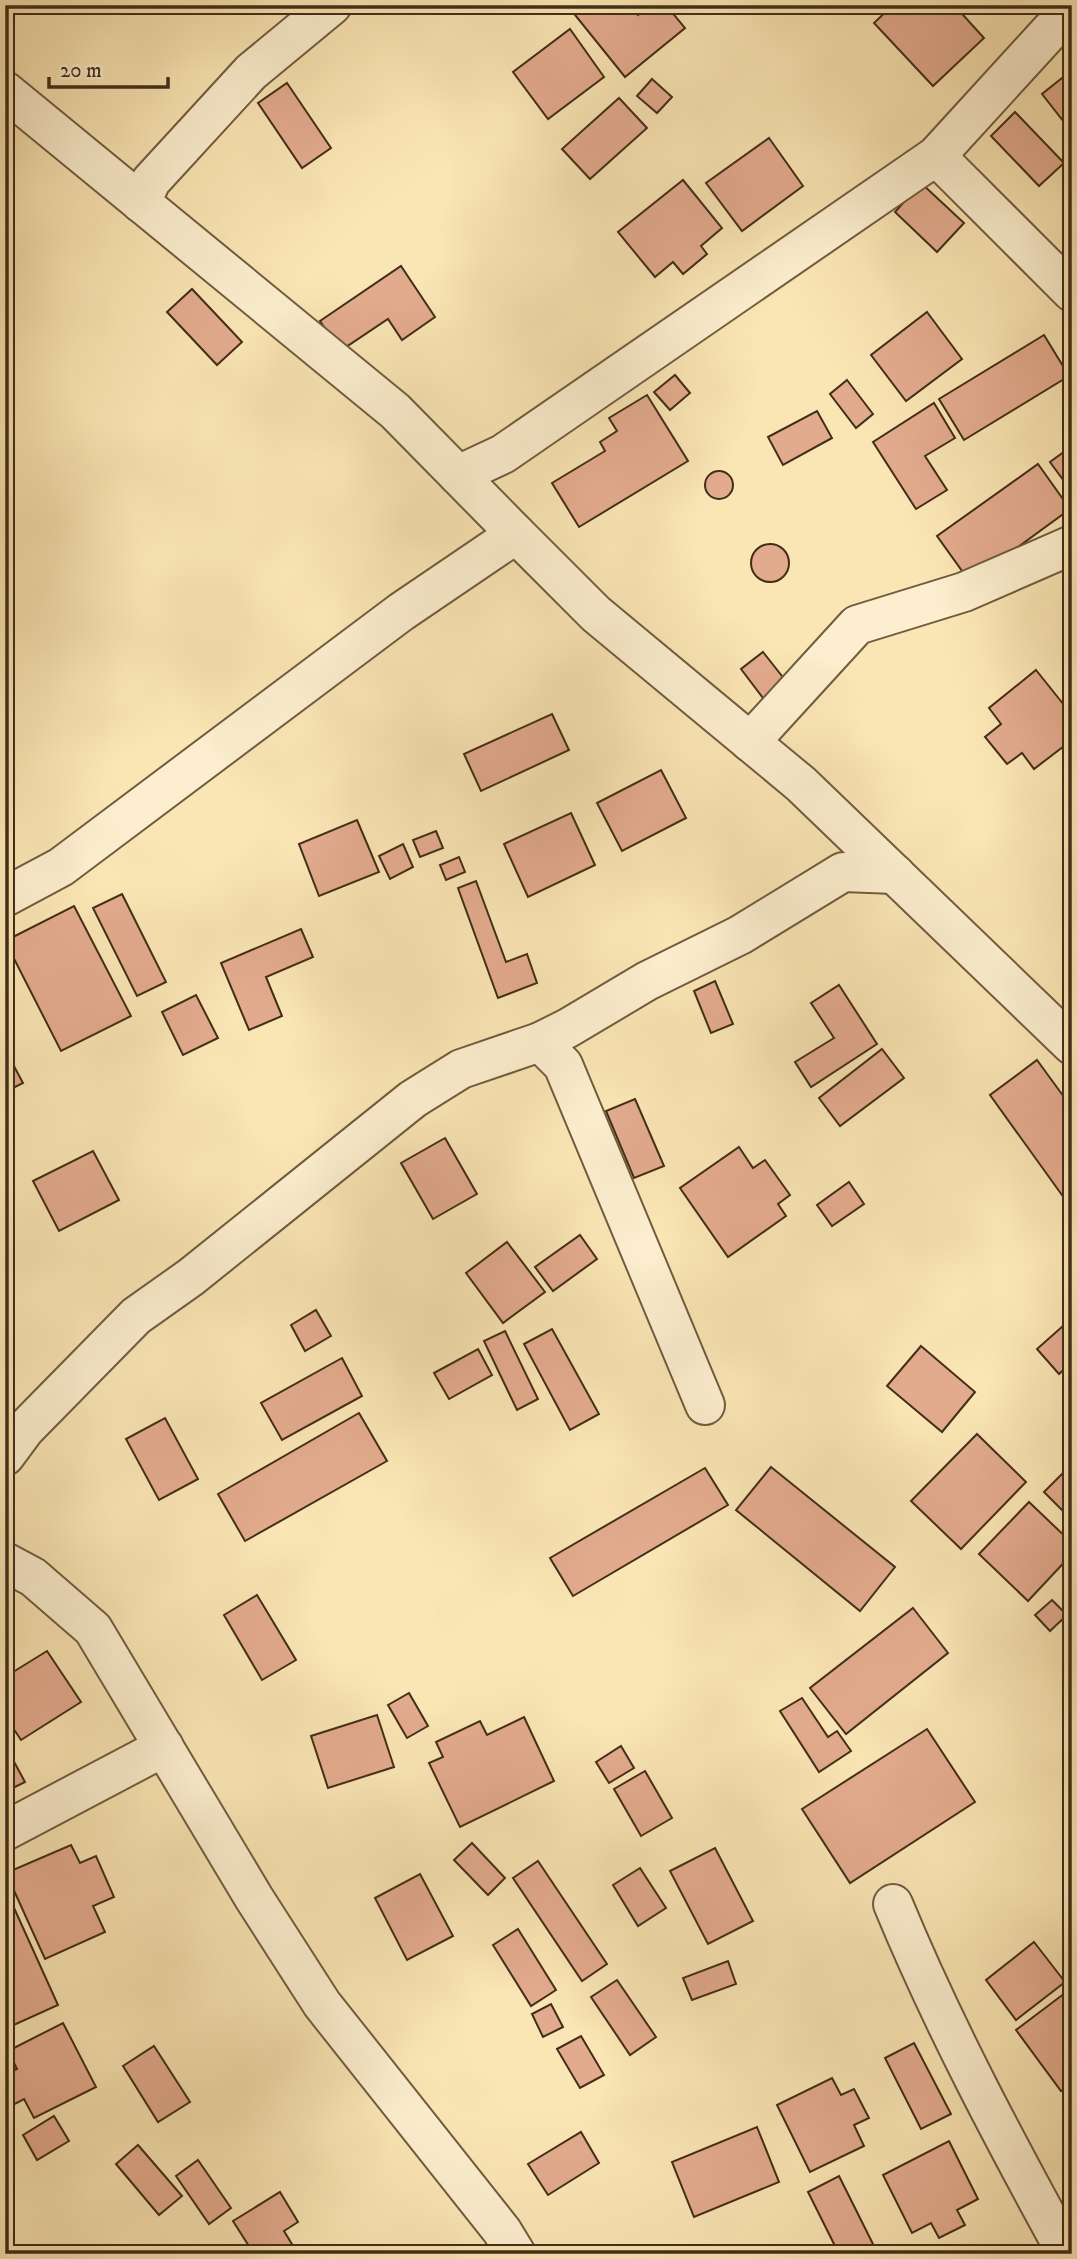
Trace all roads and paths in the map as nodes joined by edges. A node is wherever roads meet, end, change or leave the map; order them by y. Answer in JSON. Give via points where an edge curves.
{"nodes":[{"id":1,"x":332,"y":5,"type":"edge"},
{"id":2,"x":1072,"y":13,"type":"edge"},
{"id":3,"x":5,"y":91,"type":"edge"},
{"id":4,"x":936,"y":156,"type":"junction"},
{"id":5,"x":141,"y":203,"type":"junction"},
{"id":6,"x":1072,"y":292,"type":"edge"},
{"id":7,"x":458,"y":475,"type":"junction"},
{"id":8,"x":516,"y":534,"type":"junction"},
{"id":9,"x":1072,"y":545,"type":"edge"},
{"id":10,"x":750,"y":743,"type":"junction"},
{"id":11,"x":853,"y":834,"type":"junction"},
{"id":12,"x":843,"y":872,"type":"junction"},
{"id":13,"x":895,"y":874,"type":"junction"},
{"id":14,"x":5,"y":897,"type":"edge"},
{"id":15,"x":557,"y":1045,"type":"junction"},
{"id":16,"x":1072,"y":1045,"type":"edge"},
{"id":17,"x":705,"y":1405,"type":"dead end"},
{"id":18,"x":5,"y":1457,"type":"edge"},
{"id":19,"x":5,"y":1562,"type":"edge"},
{"id":20,"x":164,"y":1747,"type":"junction"},
{"id":21,"x":5,"y":1831,"type":"edge"},
{"id":22,"x":893,"y":1904,"type":"dead end"},
{"id":23,"x":516,"y":2254,"type":"edge"},
{"id":24,"x":1067,"y":2254,"type":"edge"}],
"edges":[{"from":1,"to":5,"type":"street","via":[[251,72],[151,181]]},
{"from":2,"to":4,"type":"street"},
{"from":3,"to":5,"type":"street"},
{"from":4,"to":6,"type":"street"},
{"from":4,"to":7,"type":"street","via":[[503,454]]},
{"from":5,"to":7,"type":"street","via":[[395,411]]},
{"from":7,"to":8,"type":"street"},
{"from":8,"to":10,"type":"street","via":[[596,614]]},
{"from":8,"to":14,"type":"street","via":[[401,612],[61,867]]},
{"from":9,"to":10,"type":"street","via":[[964,592],[857,625]]},
{"from":10,"to":11,"type":"street"},
{"from":11,"to":12,"type":"street"},
{"from":11,"to":13,"type":"street"},
{"from":12,"to":13,"type":"street"},
{"from":12,"to":15,"type":"street","via":[[740,935],[647,981]]},
{"from":13,"to":16,"type":"street"},
{"from":15,"to":17,"type":"street"},
{"from":15,"to":18,"type":"street","via":[[461,1069],[413,1099],[136,1316],[25,1429]]},
{"from":19,"to":20,"type":"street","via":[[42,1584],[93,1629]]},
{"from":20,"to":21,"type":"street"},
{"from":20,"to":23,"type":"street","via":[[322,2004]]},
{"from":22,"to":24,"type":"street","via":[[929,1987]]}]}
